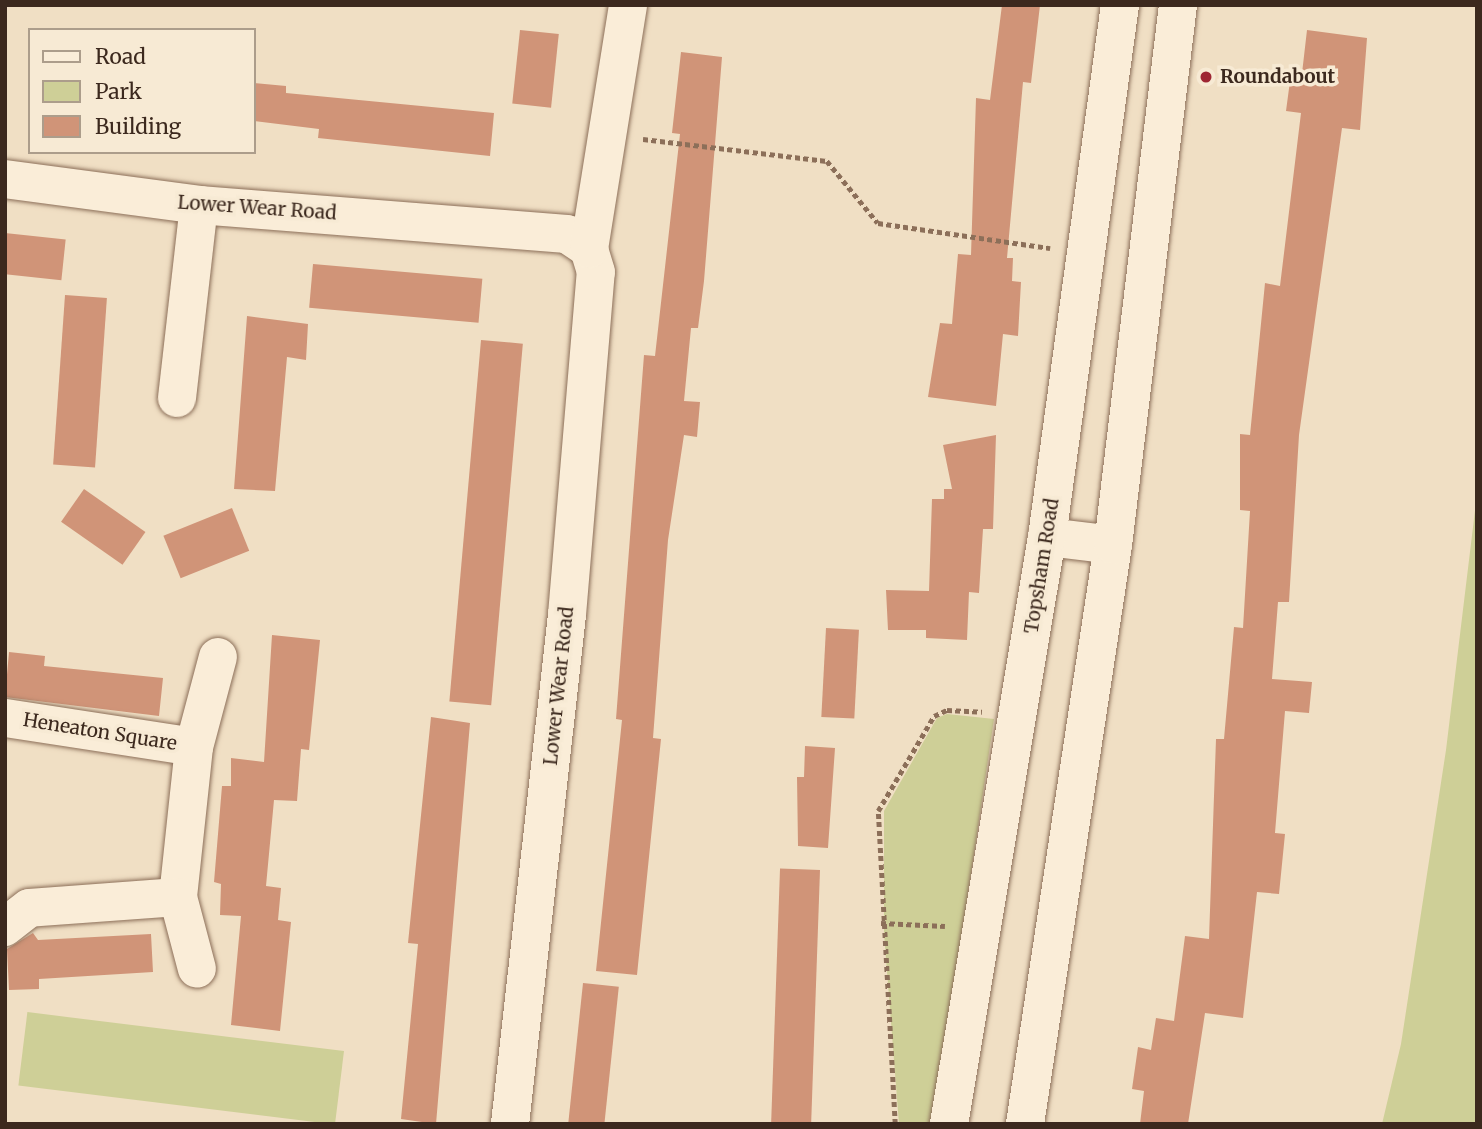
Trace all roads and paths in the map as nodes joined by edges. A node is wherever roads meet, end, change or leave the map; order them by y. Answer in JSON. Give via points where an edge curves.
{"nodes":[{"id":1,"x":628,"y":5,"type":"edge"},
{"id":2,"x":1120,"y":5,"type":"edge"},
{"id":3,"x":1178,"y":5,"type":"edge"},
{"id":4,"x":610,"y":135,"type":"junction"},
{"id":5,"x":5,"y":179,"type":"edge"},
{"id":6,"x":199,"y":205,"type":"junction"},
{"id":7,"x":589,"y":249,"type":"junction"},
{"id":8,"x":1087,"y":269,"type":"junction"},
{"id":9,"x":1142,"y":289,"type":"junction"},
{"id":10,"x":177,"y":398,"type":"dead end"},
{"id":11,"x":1047,"y":537,"type":"junction"},
{"id":12,"x":1113,"y":545,"type":"junction"},
{"id":13,"x":218,"y":657,"type":"dead end"},
{"id":14,"x":1017,"y":714,"type":"junction"},
{"id":15,"x":5,"y":718,"type":"edge"},
{"id":16,"x":194,"y":747,"type":"junction"},
{"id":17,"x":178,"y":897,"type":"junction"},
{"id":18,"x":881,"y":923,"type":"junction"},
{"id":19,"x":943,"y":926,"type":"dead end"},
{"id":20,"x":5,"y":927,"type":"edge"},
{"id":21,"x":197,"y":969,"type":"dead end"},
{"id":22,"x":510,"y":1124,"type":"edge"},
{"id":23,"x":895,"y":1124,"type":"edge"},
{"id":24,"x":949,"y":1124,"type":"edge"},
{"id":25,"x":1025,"y":1124,"type":"edge"}],
"edges":[{"from":1,"to":4,"type":"street","name":"Lower Wear Road"},
{"from":2,"to":8,"type":"street","name":"Topsham Road"},
{"from":3,"to":9,"type":"street"},
{"from":4,"to":7,"type":"street","name":"Lower Wear Road"},
{"from":4,"to":8,"type":"path","via":[[827,161],[878,223]]},
{"from":5,"to":6,"type":"street","name":"Lower Wear Road"},
{"from":6,"to":7,"type":"street","name":"Lower Wear Road","via":[[567,234]]},
{"from":6,"to":10,"type":"street"},
{"from":7,"to":22,"type":"street","name":"Lower Wear Road","via":[[596,272],[567,615]]},
{"from":8,"to":9,"type":"street"},
{"from":8,"to":11,"type":"street","name":"Topsham Road"},
{"from":9,"to":12,"type":"street"},
{"from":11,"to":12,"type":"street"},
{"from":11,"to":14,"type":"street","name":"Topsham Road"},
{"from":12,"to":25,"type":"street"},
{"from":13,"to":16,"type":"street","name":"Heneaton Square"},
{"from":14,"to":18,"type":"path","via":[[947,710],[934,716],[878,811]]},
{"from":14,"to":24,"type":"street","name":"Topsham Road"},
{"from":15,"to":16,"type":"street","name":"Heneaton Square"},
{"from":16,"to":17,"type":"street","name":"Heneaton Square"},
{"from":17,"to":20,"type":"street","via":[[29,908]]},
{"from":17,"to":21,"type":"street","name":"Heneaton Square"},
{"from":18,"to":19,"type":"path"},
{"from":18,"to":23,"type":"path"}]}
